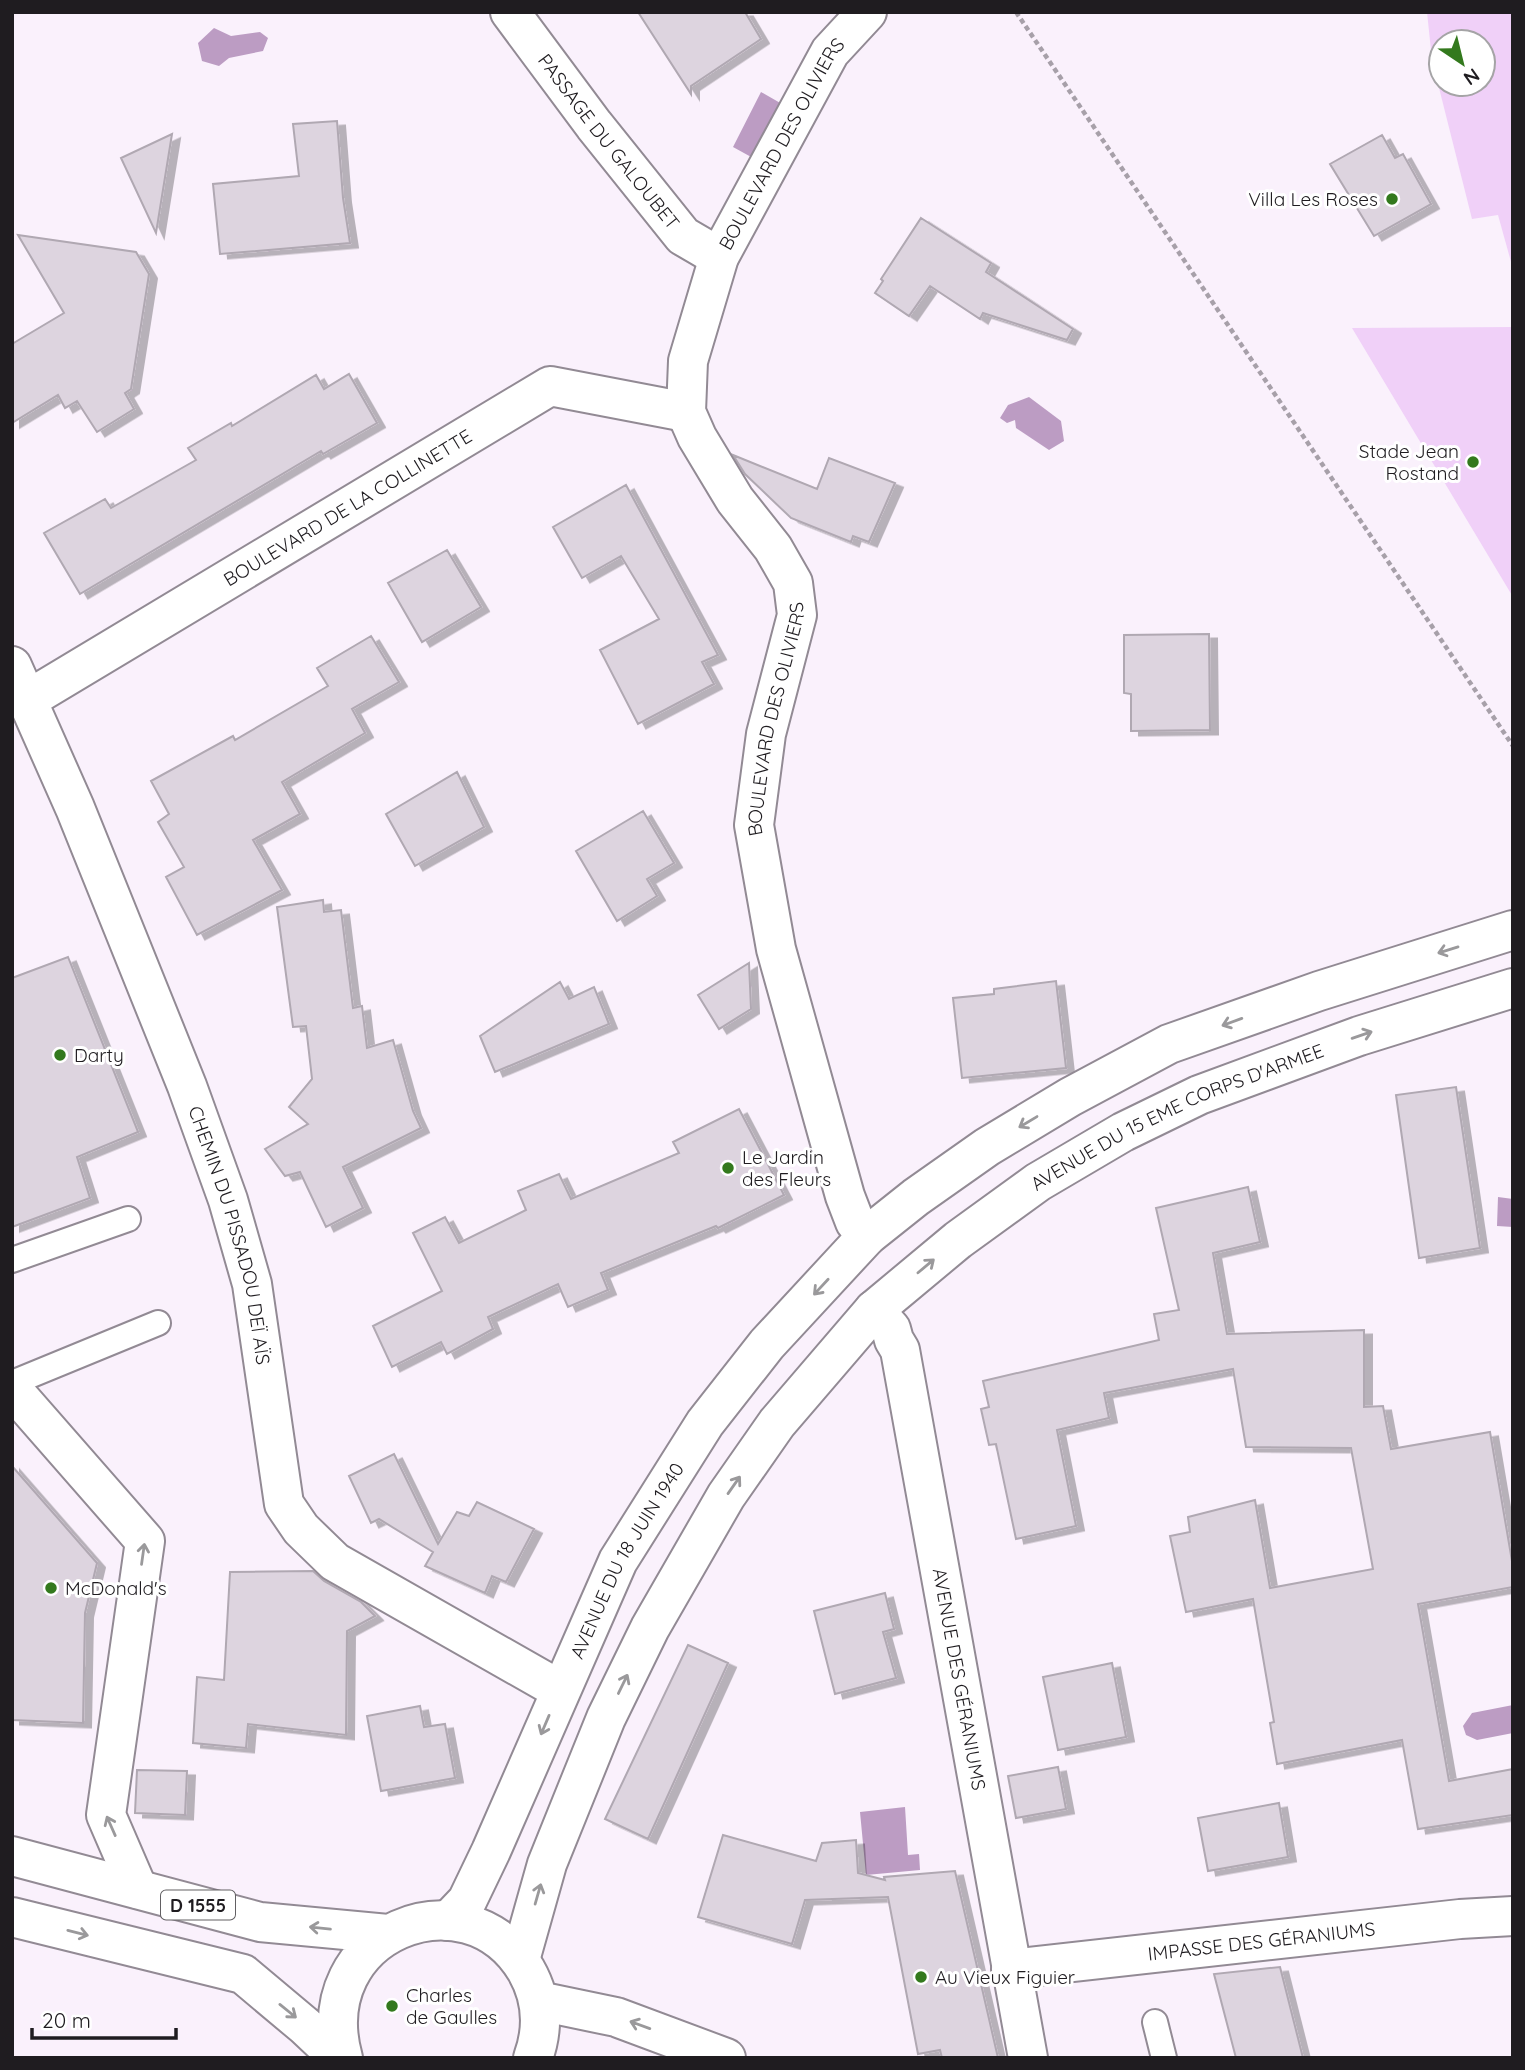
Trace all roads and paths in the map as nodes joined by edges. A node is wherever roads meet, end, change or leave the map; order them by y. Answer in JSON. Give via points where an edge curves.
{"nodes":[{"id":1,"x":510,"y":12,"type":"edge"},
{"id":2,"x":867,"y":12,"type":"edge"},
{"id":3,"x":1016,"y":12,"type":"edge"},
{"id":4,"x":719,"y":257,"type":"junction"},
{"id":5,"x":686,"y":412,"type":"junction"},
{"id":6,"x":12,"y":666,"type":"edge"},
{"id":7,"x":27,"y":700,"type":"junction"},
{"id":8,"x":1513,"y":746,"type":"edge"},
{"id":9,"x":1513,"y":930,"type":"edge"},
{"id":10,"x":1513,"y":988,"type":"edge"},
{"id":11,"x":128,"y":1219,"type":"dead end"},
{"id":12,"x":867,"y":1236,"type":"junction"},
{"id":13,"x":12,"y":1260,"type":"edge"},
{"id":14,"x":874,"y":1310,"type":"junction"},
{"id":15,"x":158,"y":1322,"type":"dead end"},
{"id":16,"x":12,"y":1383,"type":"edge"},
{"id":17,"x":12,"y":1389,"type":"edge"},
{"id":18,"x":560,"y":1690,"type":"junction"},
{"id":19,"x":12,"y":1856,"type":"edge"},
{"id":20,"x":138,"y":1889,"type":"junction"},
{"id":21,"x":1513,"y":1916,"type":"edge"},
{"id":22,"x":12,"y":1917,"type":"edge"},
{"id":23,"x":448,"y":1921,"type":"junction"},
{"id":24,"x":388,"y":1934,"type":"junction"},
{"id":25,"x":520,"y":1960,"type":"junction"},
{"id":26,"x":1011,"y":1969,"type":"junction"},
{"id":27,"x":539,"y":2001,"type":"junction"},
{"id":28,"x":1155,"y":2022,"type":"dead end"},
{"id":29,"x":341,"y":2058,"type":"edge"},
{"id":30,"x":533,"y":2058,"type":"edge"},
{"id":31,"x":642,"y":2058,"type":"edge"},
{"id":32,"x":667,"y":2058,"type":"edge"},
{"id":33,"x":726,"y":2058,"type":"edge"},
{"id":34,"x":1028,"y":2058,"type":"edge"},
{"id":35,"x":1164,"y":2058,"type":"edge"}],
"edges":[{"from":1,"to":4,"type":"street","name":"PASSAGE DU GALOUBET","via":[[682,236]]},
{"from":2,"to":4,"type":"street","name":"BOULEVARD DES OLIVIERS","via":[[830,52]]},
{"from":3,"to":8,"type":"path"},
{"from":4,"to":5,"type":"street","name":"BOULEVARD DES OLIVIERS","via":[[688,361]]},
{"from":5,"to":7,"type":"street","name":"BOULEVARD DE LA COLLINETTE","via":[[550,386]]},
{"from":5,"to":12,"type":"street","name":"BOULEVARD DES OLIVIERS","via":[[735,500],[773,548],[793,583],[797,615],[766,734],[754,825],[776,949],[845,1196],[855,1222]]},
{"from":6,"to":7,"type":"street","name":"CHEMIN DU PISSADOU DEÏ AÏS"},
{"from":7,"to":18,"type":"street","name":"CHEMIN DU PISSADOU DEÏ AÏS","via":[[187,1086],[228,1200],[252,1283],[284,1504],[301,1529],[335,1562]]},
{"from":9,"to":12,"type":"street","one_way":true,"via":[[1169,1044],[987,1147]]},
{"from":14,"to":10,"type":"street","name":"AVENUE DU 15 EME CORPS D'ARMEE","one_way":true,"via":[[1038,1182],[1123,1132],[1199,1095],[1359,1036]]},
{"from":11,"to":13,"type":"lane"},
{"from":12,"to":18,"type":"street","name":"AVENUE DU 18 JUIN 1940","one_way":true,"via":[[767,1344],[705,1423],[618,1561]]},
{"from":25,"to":14,"type":"street","one_way":true,"via":[[547,1864],[606,1718],[650,1628],[726,1496],[777,1423]]},
{"from":14,"to":26,"type":"street","name":"AVENUE DES GÉRANIUMS","via":[[891,1329],[900,1350]]},
{"from":15,"to":16,"type":"lane"},
{"from":20,"to":17,"type":"street","one_way":true,"via":[[106,1815],[145,1541]]},
{"from":18,"to":23,"type":"street","name":"AVENUE DU 18 JUIN 1940","one_way":true,"via":[[467,1901]]},
{"from":19,"to":20,"type":"street","number":"D 1555"},
{"from":24,"to":20,"type":"street","number":"D 1555","one_way":true,"via":[[260,1922]]},
{"from":21,"to":26,"type":"street","name":"IMPASSE DES GÉRANIUMS"},
{"from":22,"to":29,"type":"street","one_way":true,"via":[[243,1974]]},
{"from":23,"to":24,"type":"street","via":[[427,1921]]},
{"from":23,"to":25,"type":"street","via":[[500,1941]]},
{"from":24,"to":29,"type":"street","via":[[352,1968],[342,1990],[337,2014]]},
{"from":25,"to":27,"type":"street"},
{"from":26,"to":34,"type":"street","name":"AVENUE DES GÉRANIUMS"},
{"from":27,"to":30,"type":"street","via":[[541,2024]]},
{"from":33,"to":27,"type":"street","one_way":true,"via":[[616,2017]]},
{"from":28,"to":35,"type":"lane"},
{"from":31,"to":32,"type":"street"}]}
